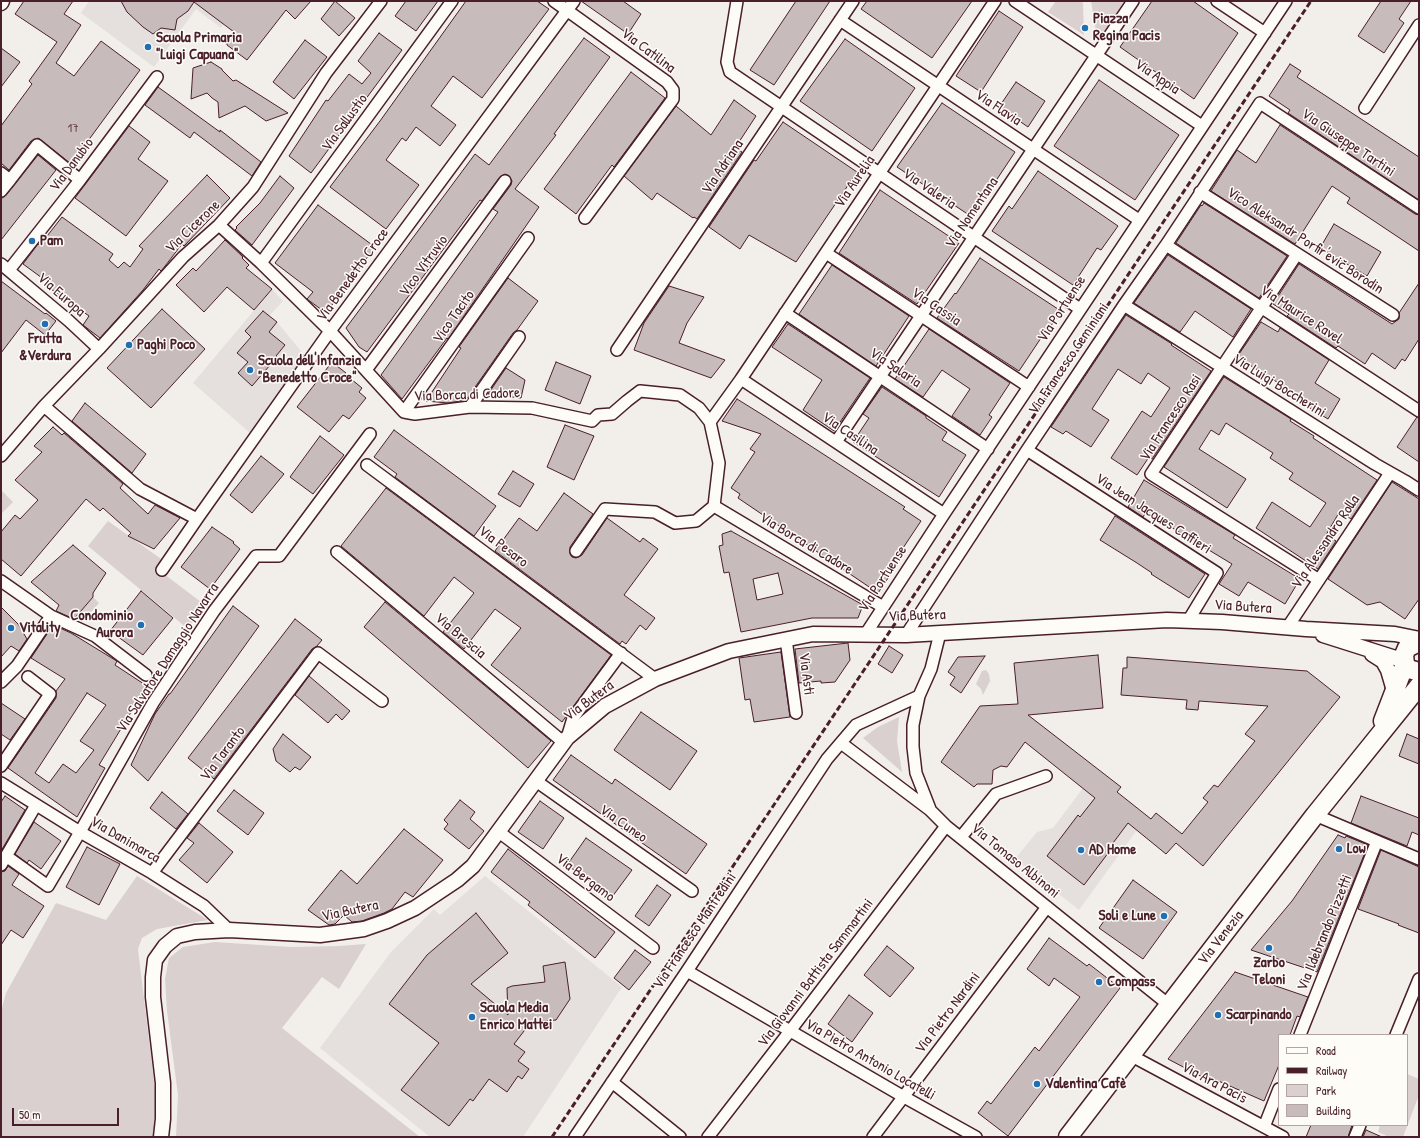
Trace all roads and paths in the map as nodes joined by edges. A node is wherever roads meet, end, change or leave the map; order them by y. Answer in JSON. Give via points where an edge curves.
{"nodes":[{"id":1,"x":381,"y":1,"type":"edge"},
{"id":2,"x":452,"y":1,"type":"edge"},
{"id":3,"x":554,"y":1,"type":"edge"},
{"id":4,"x":737,"y":1,"type":"edge"},
{"id":5,"x":853,"y":1,"type":"edge"},
{"id":6,"x":995,"y":1,"type":"edge"},
{"id":7,"x":1015,"y":1,"type":"edge"},
{"id":8,"x":1133,"y":1,"type":"edge"},
{"id":9,"x":1217,"y":1,"type":"edge"},
{"id":10,"x":1286,"y":1,"type":"edge"},
{"id":11,"x":571,"y":6,"type":"edge"},
{"id":12,"x":840,"y":20,"type":"junction"},
{"id":13,"x":1419,"y":25,"type":"edge"},
{"id":14,"x":1265,"y":33,"type":"junction"},
{"id":15,"x":1097,"y":56,"type":"junction"},
{"id":16,"x":157,"y":76,"type":"dead end"},
{"id":17,"x":938,"y":86,"type":"junction"},
{"id":18,"x":1260,"y":103,"type":"joint"},
{"id":19,"x":781,"y":107,"type":"junction"},
{"id":20,"x":1365,"y":108,"type":"dead end"},
{"id":21,"x":1202,"y":126,"type":"junction"},
{"id":22,"x":1033,"y":150,"type":"junction"},
{"id":23,"x":879,"y":173,"type":"junction"},
{"id":24,"x":5,"y":176,"type":"edge"},
{"id":25,"x":80,"y":180,"type":"junction"},
{"id":26,"x":505,"y":181,"type":"dead end"},
{"id":27,"x":1,"y":191,"type":"edge"},
{"id":28,"x":1200,"y":192,"type":"junction"},
{"id":29,"x":1419,"y":208,"type":"edge"},
{"id":30,"x":585,"y":218,"type":"dead end"},
{"id":31,"x":1139,"y":220,"type":"junction"},
{"id":32,"x":219,"y":224,"type":"junction"},
{"id":33,"x":528,"y":238,"type":"dead end"},
{"id":34,"x":974,"y":238,"type":"junction"},
{"id":35,"x":1166,"y":245,"type":"junction"},
{"id":36,"x":826,"y":253,"type":"junction"},
{"id":37,"x":1297,"y":254,"type":"junction"},
{"id":38,"x":261,"y":264,"type":"junction"},
{"id":39,"x":5,"y":267,"type":"edge"},
{"id":40,"x":1124,"y":305,"type":"junction"},
{"id":41,"x":1261,"y":307,"type":"junction"},
{"id":42,"x":1080,"y":309,"type":"junction"},
{"id":43,"x":785,"y":313,"type":"junction"},
{"id":44,"x":1393,"y":315,"type":"dead end"},
{"id":45,"x":922,"y":316,"type":"junction"},
{"id":46,"x":330,"y":331,"type":"junction"},
{"id":47,"x":519,"y":337,"type":"dead end"},
{"id":48,"x":99,"y":349,"type":"junction"},
{"id":49,"x":617,"y":350,"type":"dead end"},
{"id":50,"x":1221,"y":368,"type":"junction"},
{"id":51,"x":366,"y":370,"type":"junction"},
{"id":52,"x":880,"y":377,"type":"junction"},
{"id":53,"x":741,"y":379,"type":"junction"},
{"id":54,"x":1029,"y":387,"type":"junction"},
{"id":55,"x":44,"y":406,"type":"junction"},
{"id":56,"x":470,"y":407,"type":"junction"},
{"id":57,"x":1419,"y":411,"type":"edge"},
{"id":58,"x":404,"y":412,"type":"junction"},
{"id":59,"x":710,"y":422,"type":"junction"},
{"id":60,"x":370,"y":434,"type":"dead end"},
{"id":61,"x":836,"y":442,"type":"junction"},
{"id":62,"x":988,"y":449,"type":"junction"},
{"id":63,"x":1027,"y":450,"type":"junction"},
{"id":64,"x":1,"y":456,"type":"edge"},
{"id":65,"x":367,"y":465,"type":"dead end"},
{"id":66,"x":1390,"y":474,"type":"junction"},
{"id":67,"x":1419,"y":490,"type":"edge"},
{"id":68,"x":714,"y":506,"type":"junction"},
{"id":69,"x":944,"y":514,"type":"junction"},
{"id":70,"x":196,"y":519,"type":"junction"},
{"id":71,"x":576,"y":551,"type":"dead end"},
{"id":72,"x":337,"y":552,"type":"dead end"},
{"id":73,"x":162,"y":570,"type":"dead end"},
{"id":74,"x":1319,"y":580,"type":"junction"},
{"id":75,"x":1,"y":581,"type":"edge"},
{"id":76,"x":883,"y":607,"type":"junction"},
{"id":77,"x":51,"y":616,"type":"junction"},
{"id":78,"x":1188,"y":621,"type":"junction"},
{"id":79,"x":1287,"y":628,"type":"junction"},
{"id":80,"x":1306,"y":630,"type":"junction"},
{"id":81,"x":940,"y":633,"type":"junction"},
{"id":82,"x":865,"y":635,"type":"junction"},
{"id":83,"x":906,"y":635,"type":"junction"},
{"id":84,"x":786,"y":639,"type":"junction"},
{"id":85,"x":1419,"y":639,"type":"edge"},
{"id":86,"x":1419,"y":642,"type":"edge"},
{"id":87,"x":1367,"y":650,"type":"junction"},
{"id":88,"x":621,"y":653,"type":"junction"},
{"id":89,"x":1410,"y":666,"type":"edge"},
{"id":90,"x":146,"y":675,"type":"dead end"},
{"id":91,"x":28,"y":677,"type":"dead end"},
{"id":92,"x":654,"y":679,"type":"junction"},
{"id":93,"x":1,"y":682,"type":"edge"},
{"id":94,"x":1419,"y":686,"type":"edge"},
{"id":95,"x":1394,"y":694,"type":"junction"},
{"id":96,"x":919,"y":696,"type":"junction"},
{"id":97,"x":382,"y":701,"type":"dead end"},
{"id":98,"x":796,"y":713,"type":"dead end"},
{"id":99,"x":565,"y":740,"type":"junction"},
{"id":100,"x":1376,"y":740,"type":"junction"},
{"id":101,"x":841,"y":743,"type":"junction"},
{"id":102,"x":1,"y":766,"type":"edge"},
{"id":103,"x":1046,"y":776,"type":"dead end"},
{"id":104,"x":536,"y":781,"type":"junction"},
{"id":105,"x":1,"y":783,"type":"edge"},
{"id":106,"x":36,"y":805,"type":"junction"},
{"id":107,"x":930,"y":810,"type":"junction"},
{"id":108,"x":1315,"y":815,"type":"junction"},
{"id":109,"x":946,"y":826,"type":"junction"},
{"id":110,"x":80,"y":832,"type":"junction"},
{"id":111,"x":499,"y":832,"type":"junction"},
{"id":112,"x":961,"y":837,"type":"junction"},
{"id":113,"x":1377,"y":841,"type":"junction"},
{"id":114,"x":1419,"y":859,"type":"edge"},
{"id":115,"x":4,"y":861,"type":"edge"},
{"id":116,"x":152,"y":873,"type":"junction"},
{"id":117,"x":692,"y":891,"type":"dead end"},
{"id":118,"x":1047,"y":907,"type":"junction"},
{"id":119,"x":228,"y":930,"type":"junction"},
{"id":120,"x":653,"y":948,"type":"dead end"},
{"id":121,"x":687,"y":971,"type":"junction"},
{"id":122,"x":1419,"y":979,"type":"edge"},
{"id":123,"x":1169,"y":1005,"type":"junction"},
{"id":124,"x":790,"y":1031,"type":"junction"},
{"id":125,"x":1300,"y":1034,"type":"edge"},
{"id":126,"x":1396,"y":1034,"type":"edge"},
{"id":127,"x":1130,"y":1055,"type":"junction"},
{"id":128,"x":612,"y":1082,"type":"junction"},
{"id":129,"x":1278,"y":1092,"type":"edge"},
{"id":130,"x":904,"y":1097,"type":"junction"},
{"id":131,"x":1360,"y":1126,"type":"edge"},
{"id":132,"x":1264,"y":1127,"type":"junction"},
{"id":133,"x":161,"y":1137,"type":"edge"},
{"id":134,"x":575,"y":1137,"type":"edge"},
{"id":135,"x":680,"y":1137,"type":"edge"},
{"id":136,"x":708,"y":1137,"type":"edge"},
{"id":137,"x":873,"y":1137,"type":"edge"},
{"id":138,"x":976,"y":1137,"type":"edge"},
{"id":139,"x":1068,"y":1137,"type":"edge"},
{"id":140,"x":1283,"y":1137,"type":"edge"},
{"id":141,"x":1355,"y":1137,"type":"edge"}],
"edges":[{"from":1,"to":32,"type":"street","name":"Via Cicerone","via":[[326,73],[253,187]]},
{"from":2,"to":38,"type":"street","name":"Via Sallustio"},
{"from":3,"to":11,"type":"street","name":"Via Catilina"},
{"from":4,"to":19,"type":"street","name":"Via Valeria","via":[[727,62],[730,72]]},
{"from":5,"to":12,"type":"street","name":"Via Adriana"},
{"from":6,"to":17,"type":"street","name":"Via Aurelia"},
{"from":7,"to":15,"type":"street","name":"Via Appia"},
{"from":8,"to":15,"type":"street","name":"Via Nomentana"},
{"from":9,"to":14,"type":"street"},
{"from":10,"to":14,"type":"street","name":"Via Portuense"},
{"from":11,"to":30,"type":"street","name":"Via Catilina","via":[[674,90],[673,99]]},
{"from":11,"to":46,"type":"street","name":"Via Benedetto Croce"},
{"from":12,"to":17,"type":"street","name":"Via Flavia"},
{"from":12,"to":19,"type":"street","name":"Via Adriana"},
{"from":13,"to":20,"type":"street"},
{"from":14,"to":21,"type":"street","name":"Via Portuense"},
{"from":15,"to":21,"type":"street","name":"Via Appia"},
{"from":15,"to":22,"type":"street","name":"Via Nomentana"},
{"from":16,"to":25,"type":"street","name":"Via Danubio"},
{"from":17,"to":22,"type":"street","name":"Via Flavia"},
{"from":17,"to":23,"type":"street","name":"Via Aurelia"},
{"from":18,"to":28,"type":"street","name":"Via Francesco Geminiani"},
{"from":18,"to":29,"type":"street","name":"Via Giuseppe Tartini"},
{"from":19,"to":23,"type":"street","name":"Via Valeria"},
{"from":19,"to":49,"type":"street","name":"Via Adriana"},
{"from":21,"to":31,"type":"street","name":"Via Portuense"},
{"from":22,"to":31,"type":"street","name":"Via Flavia"},
{"from":22,"to":34,"type":"street","name":"Via Nomentana"},
{"from":23,"to":34,"type":"street","name":"Via Valeria"},
{"from":23,"to":36,"type":"street","name":"Via Aurelia"},
{"from":24,"to":25,"type":"street","via":[[37,145]]},
{"from":24,"to":27,"type":"street"},
{"from":25,"to":39,"type":"street","name":"Via Danubio"},
{"from":26,"to":51,"type":"street","name":"Vico Vitruvio"},
{"from":28,"to":35,"type":"street","name":"Via Francesco Geminiani"},
{"from":28,"to":37,"type":"street","name":"Vico Aleksandr Porfir'evič Borodin"},
{"from":31,"to":42,"type":"street","name":"Via Portuense"},
{"from":32,"to":38,"type":"street","name":"Via Borca di Cadore"},
{"from":32,"to":48,"type":"street","name":"Via Cicerone","via":[[183,257]]},
{"from":33,"to":58,"type":"street","name":"Vico Tacito"},
{"from":34,"to":42,"type":"street","name":"Via Valeria"},
{"from":34,"to":45,"type":"street","name":"Via Nomentana"},
{"from":35,"to":40,"type":"street","name":"Via Francesco Geminiani"},
{"from":35,"to":41,"type":"street","name":"Via Maurice Ravel"},
{"from":36,"to":43,"type":"street","name":"Via Aurelia"},
{"from":36,"to":45,"type":"street","name":"Via Cassia"},
{"from":37,"to":41,"type":"street","name":"Via Francesco Rasi"},
{"from":37,"to":44,"type":"street","name":"Vico Aleksandr Porfir'evič Borodin"},
{"from":38,"to":46,"type":"street","name":"Via Borca di Cadore"},
{"from":39,"to":48,"type":"street","name":"Via Europa"},
{"from":40,"to":50,"type":"street","name":"Via Luigi Boccherini"},
{"from":40,"to":63,"type":"street","name":"Via Francesco Geminiani"},
{"from":41,"to":50,"type":"street","name":"Via Francesco Rasi"},
{"from":41,"to":57,"type":"street","name":"Via Maurice Ravel"},
{"from":42,"to":54,"type":"street","name":"Via Portuense"},
{"from":43,"to":52,"type":"street","name":"Via Salaria"},
{"from":43,"to":53,"type":"street","name":"Via Aurelia"},
{"from":45,"to":52,"type":"street","name":"Via Nomentana"},
{"from":45,"to":54,"type":"street","name":"Via Cassia"},
{"from":46,"to":51,"type":"street","name":"Via Borca di Cadore"},
{"from":46,"to":70,"type":"street","name":"Via Benedetto Croce"},
{"from":47,"to":56,"type":"street"},
{"from":48,"to":55,"type":"street","name":"Via Cicerone"},
{"from":50,"to":66,"type":"street","name":"Via Luigi Boccherini"},
{"from":50,"to":74,"type":"street","name":"Via Francesco Rasi","via":[[1151,474]]},
{"from":51,"to":58,"type":"street","name":"Via Borca di Cadore"},
{"from":52,"to":61,"type":"street","name":"Via Nomentana"},
{"from":52,"to":62,"type":"street","name":"Via Salaria"},
{"from":53,"to":59,"type":"street","name":"Via Aurelia"},
{"from":53,"to":61,"type":"street","name":"Via Casilina"},
{"from":54,"to":62,"type":"street","name":"Via Portuense"},
{"from":55,"to":64,"type":"street","name":"Via Cicerone"},
{"from":55,"to":70,"type":"street","via":[[140,489]]},
{"from":56,"to":58,"type":"street","name":"Via Borca di Cadore","via":[[415,414]]},
{"from":56,"to":59,"type":"street","name":"Via Borca di Cadore","via":[[532,408],[592,421],[598,415],[612,414],[640,391],[659,392],[680,395],[699,408]]},
{"from":59,"to":68,"type":"street","name":"Via Borca di Cadore","via":[[719,463]]},
{"from":60,"to":110,"type":"street","name":"Via Salvatore Damaggio Navarra","via":[[279,556],[256,556],[224,598],[153,703]]},
{"from":61,"to":69,"type":"street","name":"Via Casilina"},
{"from":62,"to":69,"type":"street","name":"Via Portuense"},
{"from":63,"to":78,"type":"street","name":"Via Jean Jacques Caffieri","via":[[1217,573]]},
{"from":63,"to":83,"type":"street","name":"Via Francesco Geminiani"},
{"from":65,"to":88,"type":"street","name":"Via Pesaro"},
{"from":66,"to":67,"type":"street","name":"Via Luigi Boccherini"},
{"from":66,"to":74,"type":"street","name":"Via Alessandro Rolla"},
{"from":68,"to":71,"type":"street","via":[[696,520],[675,523],[655,512],[605,509]]},
{"from":68,"to":76,"type":"street","name":"Via Borca di Cadore"},
{"from":69,"to":76,"type":"street","name":"Via Portuense"},
{"from":70,"to":73,"type":"street","name":"Via Benedetto Croce"},
{"from":72,"to":99,"type":"street","name":"Via Brescia"},
{"from":74,"to":79,"type":"street","name":"Via Alessandro Rolla"},
{"from":75,"to":77,"type":"street"},
{"from":76,"to":82,"type":"street","name":"Via Portuense"},
{"from":77,"to":90,"type":"street","via":[[95,636]]},
{"from":77,"to":93,"type":"street","via":[[17,666]]},
{"from":78,"to":79,"type":"street","name":"Via Butera"},
{"from":78,"to":81,"type":"street","name":"Via Butera","via":[[1167,620]]},
{"from":79,"to":80,"type":"street","name":"Via Butera"},
{"from":80,"to":85,"type":"street","via":[[1395,634]]},
{"from":80,"to":87,"type":"street"},
{"from":81,"to":83,"type":"street","name":"Via Butera"},
{"from":81,"to":96,"type":"street","via":[[931,669]]},
{"from":82,"to":83,"type":"street","name":"Via Butera"},
{"from":82,"to":84,"type":"street","name":"Via Butera","via":[[814,634]]},
{"from":84,"to":92,"type":"street","name":"Via Butera","via":[[729,651]]},
{"from":84,"to":98,"type":"street","name":"Via Asti"},
{"from":86,"to":89,"type":"main road","via":[[1407,648],[1404,655]]},
{"from":87,"to":89,"type":"street"},
{"from":87,"to":95,"type":"street","via":[[1383,661]]},
{"from":88,"to":92,"type":"street","name":"Via Pesaro"},
{"from":88,"to":99,"type":"street","via":[[573,718]]},
{"from":89,"to":95,"type":"main road"},
{"from":91,"to":102,"type":"street","via":[[50,694]]},
{"from":92,"to":99,"type":"street","name":"Via Butera","via":[[605,706]]},
{"from":94,"to":100,"type":"main road","name":"Via Venezia"},
{"from":95,"to":100,"type":"main road"},
{"from":96,"to":101,"type":"street","name":"Via Francesco Manfredini","via":[[856,725]]},
{"from":96,"to":107,"type":"street","via":[[913,725],[913,747],[916,773]]},
{"from":97,"to":116,"type":"street","name":"Via Taranto","via":[[318,653]]},
{"from":99,"to":104,"type":"street","name":"Via Butera"},
{"from":100,"to":108,"type":"main road","name":"Via Venezia"},
{"from":101,"to":107,"type":"street","name":"Via Tomaso Albinoni"},
{"from":101,"to":121,"type":"street","name":"Via Francesco Manfredini","via":[[827,759]]},
{"from":103,"to":112,"type":"street","via":[[996,794]]},
{"from":104,"to":111,"type":"street","name":"Via Butera"},
{"from":104,"to":117,"type":"street","name":"Via Cuneo"},
{"from":105,"to":106,"type":"street","name":"Via Danimarca"},
{"from":106,"to":110,"type":"street","name":"Via Danimarca"},
{"from":106,"to":115,"type":"street"},
{"from":107,"to":109,"type":"street","name":"Via Tomaso Albinoni"},
{"from":108,"to":113,"type":"street"},
{"from":108,"to":123,"type":"main road","name":"Via Venezia"},
{"from":109,"to":112,"type":"street","name":"Via Tomaso Albinoni"},
{"from":109,"to":124,"type":"street","name":"Via Giovanni Battista Sammartini"},
{"from":110,"to":115,"type":"street","name":"Via Salvatore Damaggio Navarra","via":[[48,886]]},
{"from":110,"to":116,"type":"street","name":"Via Danimarca"},
{"from":111,"to":119,"type":"street","name":"Via Butera","via":[[473,866],[457,880],[415,908],[387,921],[364,929],[320,935]]},
{"from":111,"to":120,"type":"street","name":"Via Bergamo"},
{"from":112,"to":118,"type":"street","name":"Via Tomaso Albinoni"},
{"from":113,"to":114,"type":"street"},
{"from":113,"to":125,"type":"street","name":"Via Ildebrando Pizzetti"},
{"from":116,"to":119,"type":"street","name":"Via Danimarca","via":[[204,906]]},
{"from":118,"to":123,"type":"street","name":"Via Tomaso Albinoni"},
{"from":118,"to":130,"type":"street","name":"Via Pietro Nardini"},
{"from":119,"to":133,"type":"street","name":"Via Butera","via":[[177,936],[165,946],[155,960],[154,997],[163,1083]]},
{"from":121,"to":124,"type":"street","name":"Via Pietro Antonio Locatelli"},
{"from":121,"to":128,"type":"street","name":"Via Francesco Manfredini"},
{"from":122,"to":126,"type":"street"},
{"from":123,"to":127,"type":"main road","name":"Via Venezia"},
{"from":124,"to":130,"type":"street","name":"Via Pietro Antonio Locatelli"},
{"from":124,"to":136,"type":"street","name":"Via Giovanni Battista Sammartini"},
{"from":127,"to":132,"type":"street","name":"Via Ara Pacis"},
{"from":127,"to":139,"type":"main road","name":"Via Venezia"},
{"from":128,"to":134,"type":"street","name":"Via Francesco Manfredini"},
{"from":128,"to":135,"type":"street"},
{"from":129,"to":132,"type":"street"},
{"from":130,"to":137,"type":"street","name":"Via Pietro Nardini"},
{"from":130,"to":138,"type":"street","name":"Via Pietro Antonio Locatelli"},
{"from":131,"to":141,"type":"street"},
{"from":132,"to":140,"type":"street","name":"Via Ara Pacis"}]}
